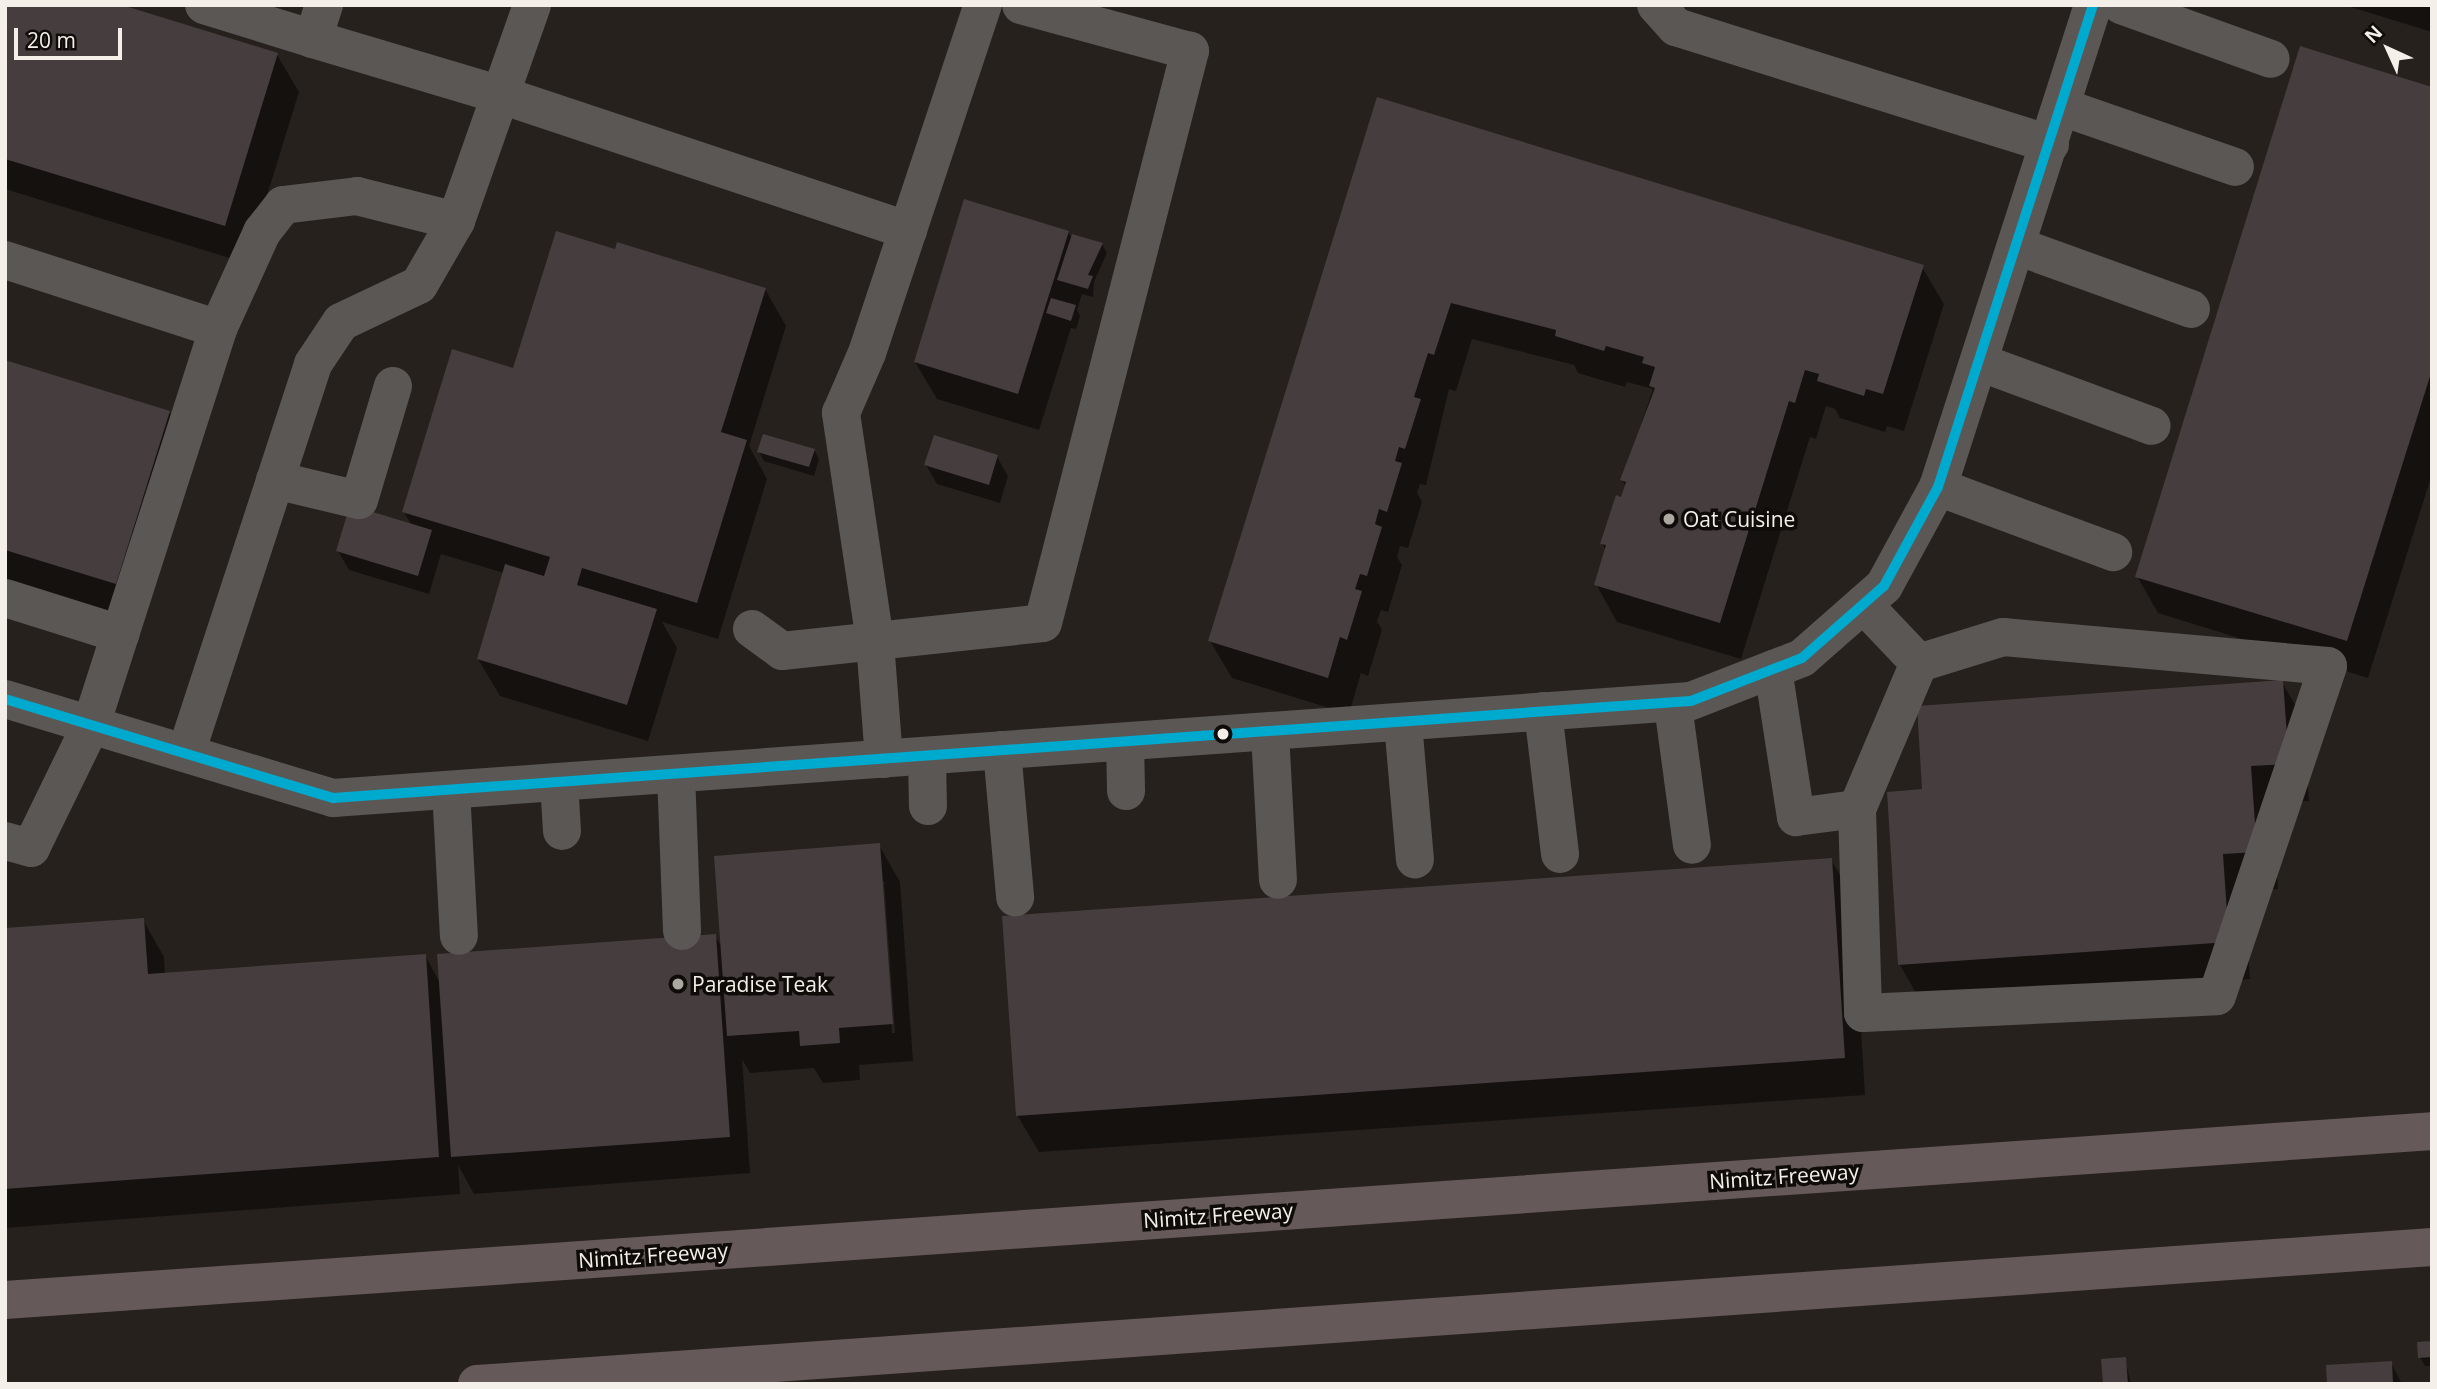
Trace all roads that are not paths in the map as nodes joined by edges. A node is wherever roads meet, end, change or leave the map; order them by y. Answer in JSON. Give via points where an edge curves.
{"nodes":[{"id":1,"x":204,"y":5,"type":"edge"},
{"id":2,"x":532,"y":5,"type":"edge"},
{"id":3,"x":983,"y":5,"type":"edge"},
{"id":4,"x":1021,"y":5,"type":"edge"},
{"id":5,"x":1656,"y":5,"type":"edge"},
{"id":6,"x":2093,"y":5,"type":"edge"},
{"id":7,"x":2121,"y":5,"type":"edge"},
{"id":8,"x":319,"y":22,"type":"edge"},
{"id":9,"x":2271,"y":59,"type":"dead end"},
{"id":10,"x":501,"y":95,"type":"junction"},
{"id":11,"x":2062,"y":107,"type":"junction"},
{"id":12,"x":2050,"y":144,"type":"junction"},
{"id":13,"x":2235,"y":167,"type":"dead end"},
{"id":14,"x":456,"y":221,"type":"junction"},
{"id":15,"x":908,"y":230,"type":"junction"},
{"id":16,"x":2017,"y":246,"type":"junction"},
{"id":17,"x":5,"y":260,"type":"edge"},
{"id":18,"x":2190,"y":309,"type":"dead end"},
{"id":19,"x":218,"y":329,"type":"junction"},
{"id":20,"x":1979,"y":362,"type":"junction"},
{"id":21,"x":393,"y":386,"type":"dead end"},
{"id":22,"x":2152,"y":426,"type":"dead end"},
{"id":23,"x":275,"y":480,"type":"junction"},
{"id":24,"x":1938,"y":486,"type":"junction"},
{"id":25,"x":2113,"y":552,"type":"dead end"},
{"id":26,"x":5,"y":598,"type":"edge"},
{"id":27,"x":1863,"y":604,"type":"junction"},
{"id":28,"x":752,"y":629,"type":"dead end"},
{"id":29,"x":120,"y":634,"type":"junction"},
{"id":30,"x":875,"y":641,"type":"junction"},
{"id":31,"x":1919,"y":663,"type":"junction"},
{"id":32,"x":1773,"y":669,"type":"junction"},
{"id":33,"x":5,"y":699,"type":"edge"},
{"id":34,"x":1673,"y":705,"type":"junction"},
{"id":35,"x":1543,"y":711,"type":"junction"},
{"id":36,"x":1403,"y":723,"type":"junction"},
{"id":37,"x":91,"y":725,"type":"junction"},
{"id":38,"x":1269,"y":733,"type":"junction"},
{"id":39,"x":1125,"y":742,"type":"junction"},
{"id":40,"x":1002,"y":750,"type":"junction"},
{"id":41,"x":186,"y":753,"type":"junction"},
{"id":42,"x":927,"y":756,"type":"junction"},
{"id":43,"x":884,"y":759,"type":"junction"},
{"id":44,"x":676,"y":774,"type":"junction"},
{"id":45,"x":559,"y":782,"type":"junction"},
{"id":46,"x":451,"y":790,"type":"junction"},
{"id":47,"x":1126,"y":792,"type":"dead end"},
{"id":48,"x":929,"y":806,"type":"dead end"},
{"id":49,"x":1857,"y":809,"type":"junction"},
{"id":50,"x":562,"y":831,"type":"dead end"},
{"id":51,"x":5,"y":841,"type":"edge"},
{"id":52,"x":1692,"y":845,"type":"dead end"},
{"id":53,"x":1560,"y":854,"type":"dead end"},
{"id":54,"x":1415,"y":859,"type":"dead end"},
{"id":55,"x":1278,"y":880,"type":"dead end"},
{"id":56,"x":1015,"y":897,"type":"dead end"},
{"id":57,"x":681,"y":931,"type":"dead end"},
{"id":58,"x":459,"y":936,"type":"dead end"},
{"id":59,"x":2432,"y":1131,"type":"edge"},
{"id":60,"x":2432,"y":1247,"type":"edge"},
{"id":61,"x":5,"y":1300,"type":"edge"},
{"id":62,"x":477,"y":1384,"type":"edge"}],
"edges":[{"from":1,"to":8,"type":"street"},
{"from":2,"to":10,"type":"street"},
{"from":3,"to":15,"type":"street"},
{"from":4,"to":30,"type":"street","via":[[1190,51],[1043,623]]},
{"from":5,"to":12,"type":"street","via":[[1675,27]]},
{"from":6,"to":11,"type":"street"},
{"from":7,"to":9,"type":"street"},
{"from":8,"to":10,"type":"street"},
{"from":10,"to":14,"type":"street"},
{"from":10,"to":15,"type":"street"},
{"from":11,"to":12,"type":"street"},
{"from":11,"to":13,"type":"street"},
{"from":12,"to":16,"type":"street"},
{"from":14,"to":19,"type":"street","via":[[356,196],[283,205],[262,232]]},
{"from":14,"to":23,"type":"street","via":[[419,285],[341,322],[313,364]]},
{"from":15,"to":30,"type":"street","via":[[867,353],[841,413]]},
{"from":16,"to":18,"type":"street"},
{"from":16,"to":20,"type":"street"},
{"from":17,"to":19,"type":"street"},
{"from":19,"to":29,"type":"street"},
{"from":20,"to":22,"type":"street"},
{"from":20,"to":24,"type":"street"},
{"from":21,"to":23,"type":"street","via":[[359,500]]},
{"from":23,"to":41,"type":"street"},
{"from":24,"to":25,"type":"street"},
{"from":24,"to":27,"type":"street","via":[[1884,586]]},
{"from":26,"to":29,"type":"street"},
{"from":27,"to":31,"type":"street"},
{"from":27,"to":32,"type":"street","via":[[1801,658]]},
{"from":28,"to":30,"type":"street","via":[[782,651]]},
{"from":29,"to":37,"type":"street"},
{"from":30,"to":43,"type":"street"},
{"from":31,"to":49,"type":"street"},
{"from":31,"to":49,"type":"street","via":[[2003,637],[2328,666],[2217,996],[1863,1013]]},
{"from":32,"to":34,"type":"street"},
{"from":32,"to":49,"type":"street","via":[[1796,817]]},
{"from":33,"to":37,"type":"street"},
{"from":34,"to":35,"type":"street"},
{"from":34,"to":52,"type":"street"},
{"from":35,"to":36,"type":"street"},
{"from":35,"to":53,"type":"street"},
{"from":36,"to":38,"type":"street"},
{"from":36,"to":54,"type":"street"},
{"from":37,"to":41,"type":"street"},
{"from":37,"to":51,"type":"street","via":[[31,848]]},
{"from":38,"to":39,"type":"street"},
{"from":38,"to":55,"type":"street"},
{"from":39,"to":40,"type":"street"},
{"from":39,"to":47,"type":"street"},
{"from":40,"to":42,"type":"street"},
{"from":40,"to":56,"type":"street"},
{"from":41,"to":46,"type":"street","via":[[333,798]]},
{"from":42,"to":43,"type":"street"},
{"from":42,"to":48,"type":"street"},
{"from":43,"to":44,"type":"street"},
{"from":44,"to":45,"type":"street"},
{"from":44,"to":57,"type":"street"},
{"from":45,"to":46,"type":"street"},
{"from":45,"to":50,"type":"street"},
{"from":46,"to":58,"type":"street"},
{"from":59,"to":61,"type":"highway","name":"Nimitz Freeway"},
{"from":60,"to":62,"type":"highway"}]}
